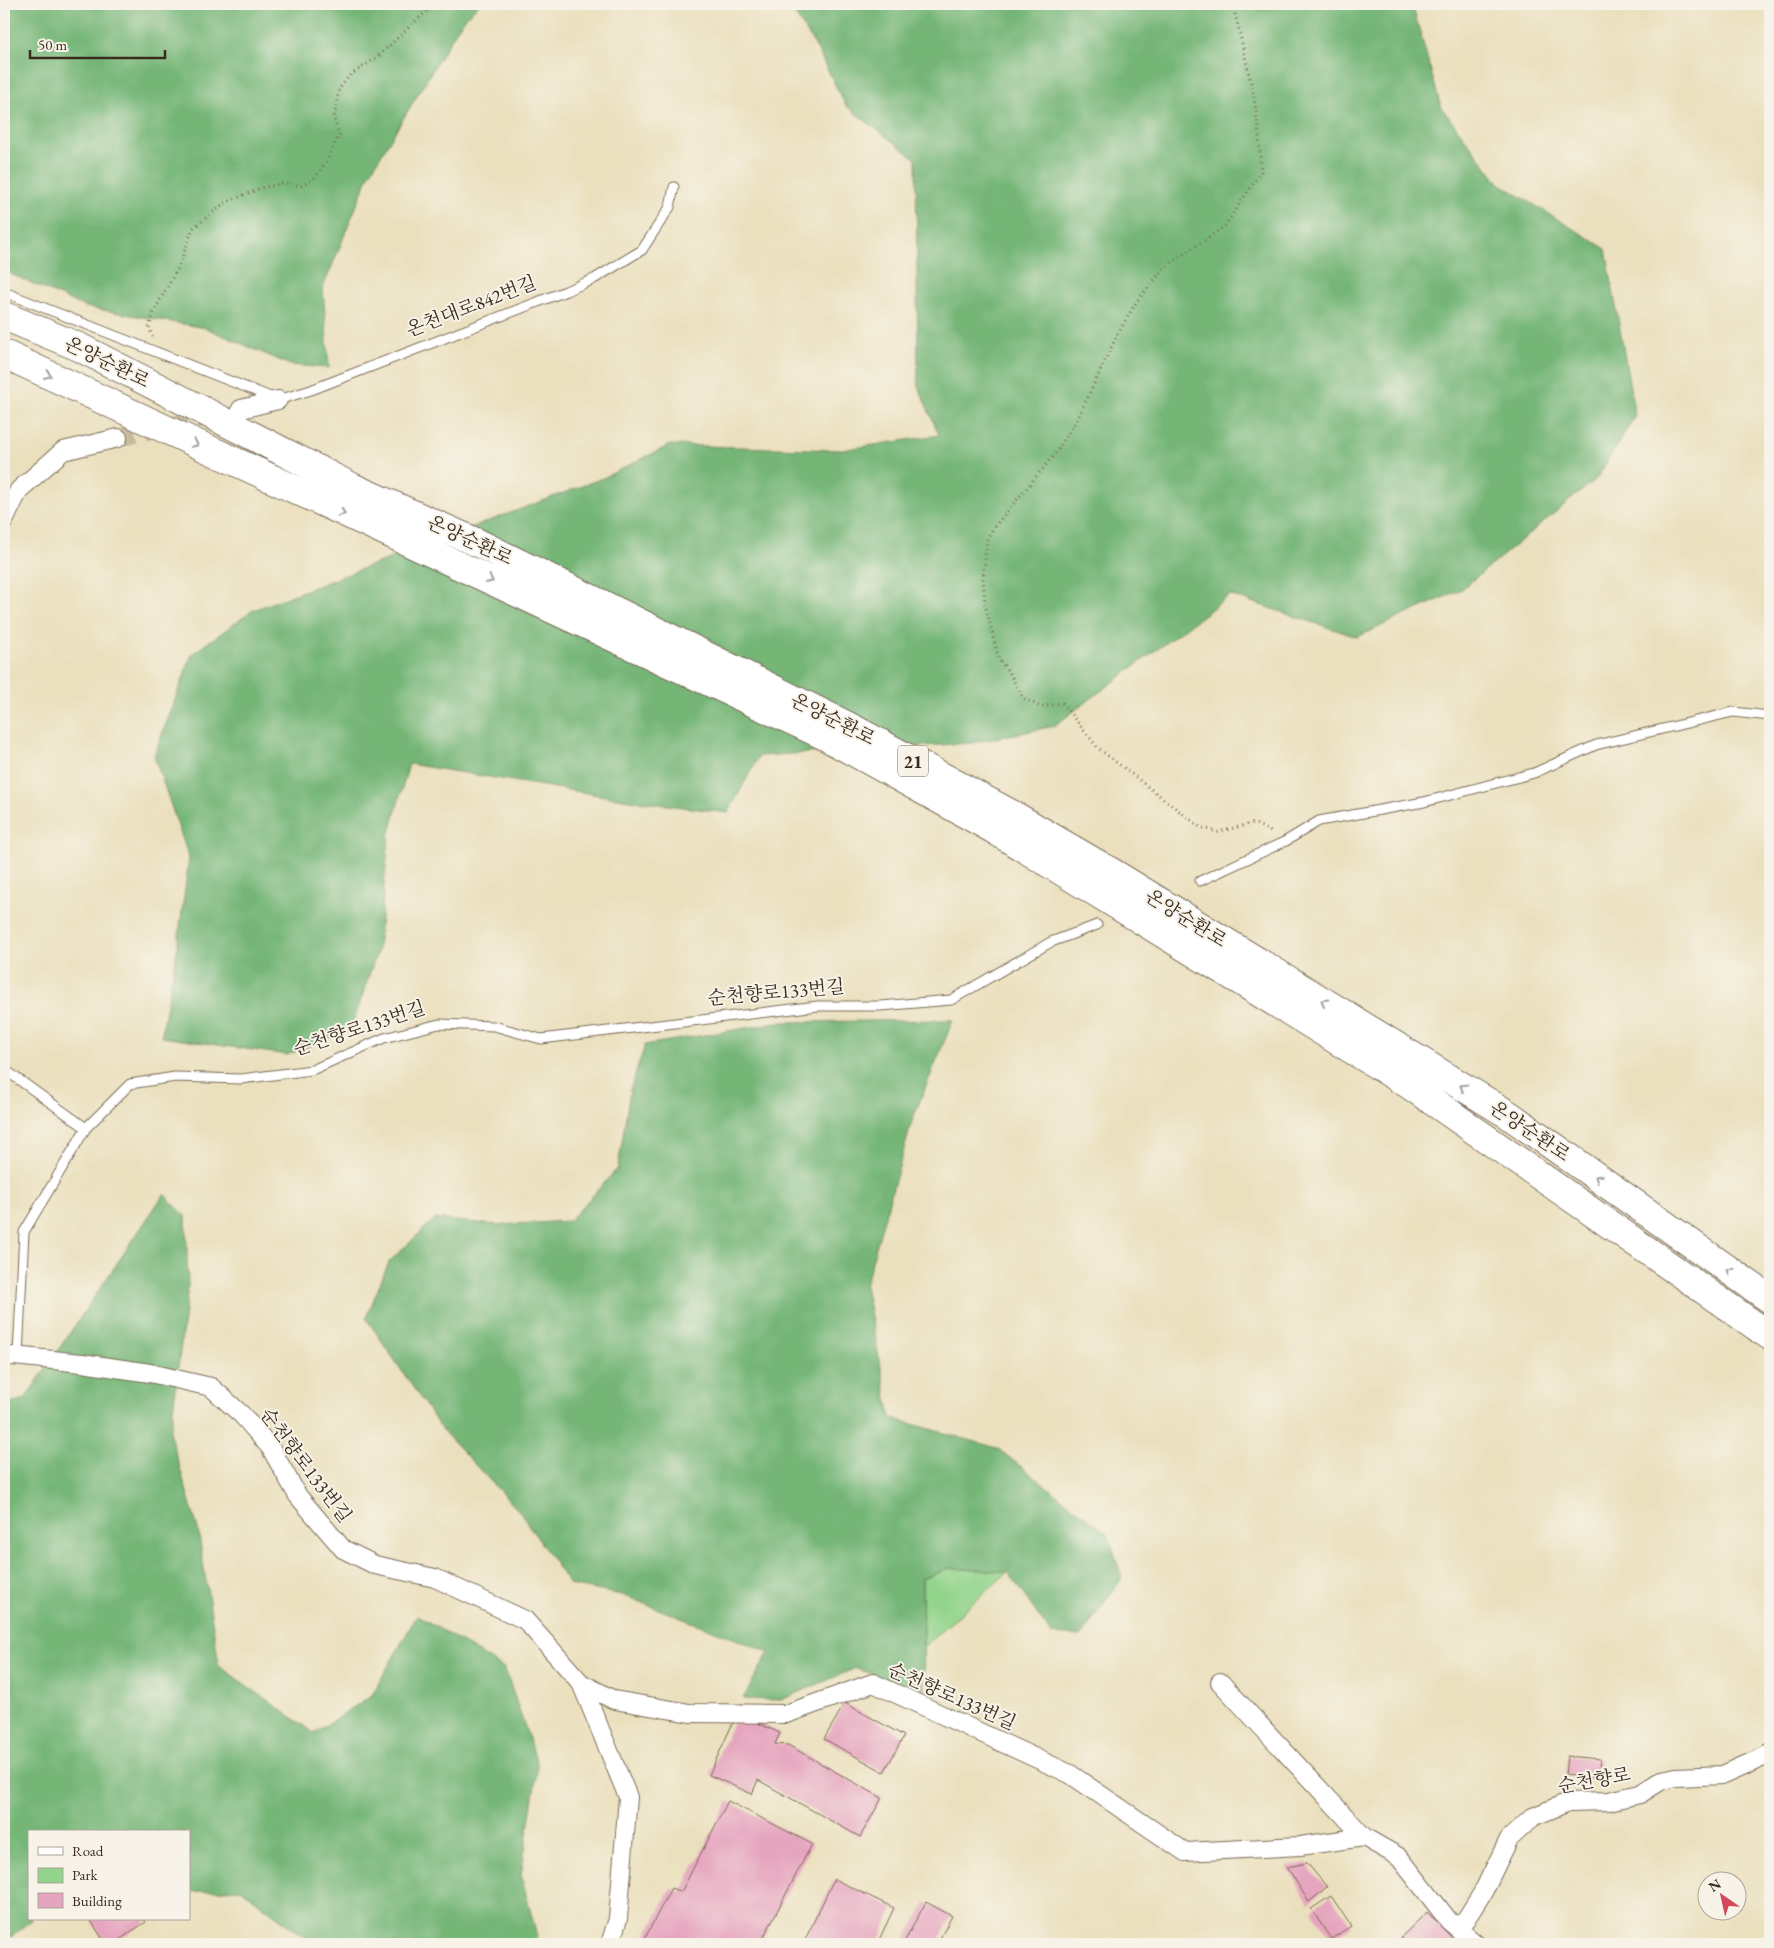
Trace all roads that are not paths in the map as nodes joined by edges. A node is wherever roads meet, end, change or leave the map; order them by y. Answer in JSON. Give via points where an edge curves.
{"nodes":[{"id":1,"x":674,"y":187,"type":"dead end"},
{"id":2,"x":4,"y":292,"type":"edge"},
{"id":3,"x":4,"y":316,"type":"edge"},
{"id":4,"x":4,"y":354,"type":"edge"},
{"id":5,"x":278,"y":400,"type":"junction"},
{"id":6,"x":241,"y":409,"type":"dead end"},
{"id":7,"x":118,"y":438,"type":"tunnel mouth"},
{"id":8,"x":4,"y":521,"type":"edge"},
{"id":9,"x":1770,"y":716,"type":"edge"},
{"id":10,"x":1200,"y":881,"type":"dead end"},
{"id":11,"x":1097,"y":925,"type":"dead end"},
{"id":12,"x":4,"y":1069,"type":"edge"},
{"id":13,"x":86,"y":1128,"type":"junction"},
{"id":14,"x":1770,"y":1299,"type":"edge"},
{"id":15,"x":1770,"y":1336,"type":"edge"},
{"id":16,"x":11,"y":1357,"type":"edge"},
{"id":17,"x":1220,"y":1682,"type":"dead end"},
{"id":18,"x":581,"y":1683,"type":"junction"},
{"id":19,"x":1770,"y":1754,"type":"edge"},
{"id":20,"x":1364,"y":1837,"type":"junction"},
{"id":21,"x":1459,"y":1930,"type":"junction"},
{"id":22,"x":610,"y":1944,"type":"edge"},
{"id":23,"x":1476,"y":1944,"type":"edge"}],
"edges":[{"from":1,"to":5,"type":"lane","name":"온천대로842번길","via":[[670,207],[642,250],[594,279]]},
{"from":2,"to":5,"type":"lane"},
{"from":14,"to":3,"type":"highway","name":"온양순환로","number":"21","one_way":true,"via":[[1509,1115],[1017,817],[845,724],[478,543],[354,488],[79,347]]},
{"from":4,"to":15,"type":"highway","name":"온양순환로","number":"21","one_way":true,"via":[[823,735],[993,829],[1408,1084]]},
{"from":5,"to":6,"type":"street","name":"온천대로842번길"},
{"from":7,"to":8,"type":"street","via":[[63,452],[19,490]]},
{"from":9,"to":10,"type":"lane","via":[[1733,712],[1596,745],[1534,773],[1424,802],[1319,821]]},
{"from":11,"to":13,"type":"lane","name":"순천향로133번길","via":[[1051,942],[951,1000],[881,1006],[818,1006],[540,1039],[494,1026],[439,1024],[384,1038],[312,1070],[241,1079],[175,1077],[130,1084]]},
{"from":12,"to":13,"type":"lane"},
{"from":13,"to":16,"type":"lane","name":"순천향로133번길","via":[[24,1232]]},
{"from":16,"to":18,"type":"street","name":"순천향로133번길","via":[[150,1373],[211,1387],[270,1447],[298,1496],[343,1549],[375,1565],[435,1578],[525,1620]]},
{"from":17,"to":20,"type":"street"},
{"from":18,"to":20,"type":"street","name":"순천향로133번길","via":[[614,1700],[681,1711],[786,1714],[873,1683],[1070,1774],[1185,1852],[1300,1846]]},
{"from":18,"to":22,"type":"street","via":[[628,1797],[618,1919]]},
{"from":19,"to":21,"type":"street","name":"순천향로","via":[[1723,1775],[1662,1780],[1640,1794],[1609,1801],[1568,1802],[1533,1818],[1509,1839]]},
{"from":20,"to":21,"type":"street","via":[[1399,1857]]},
{"from":21,"to":23,"type":"street"}]}
